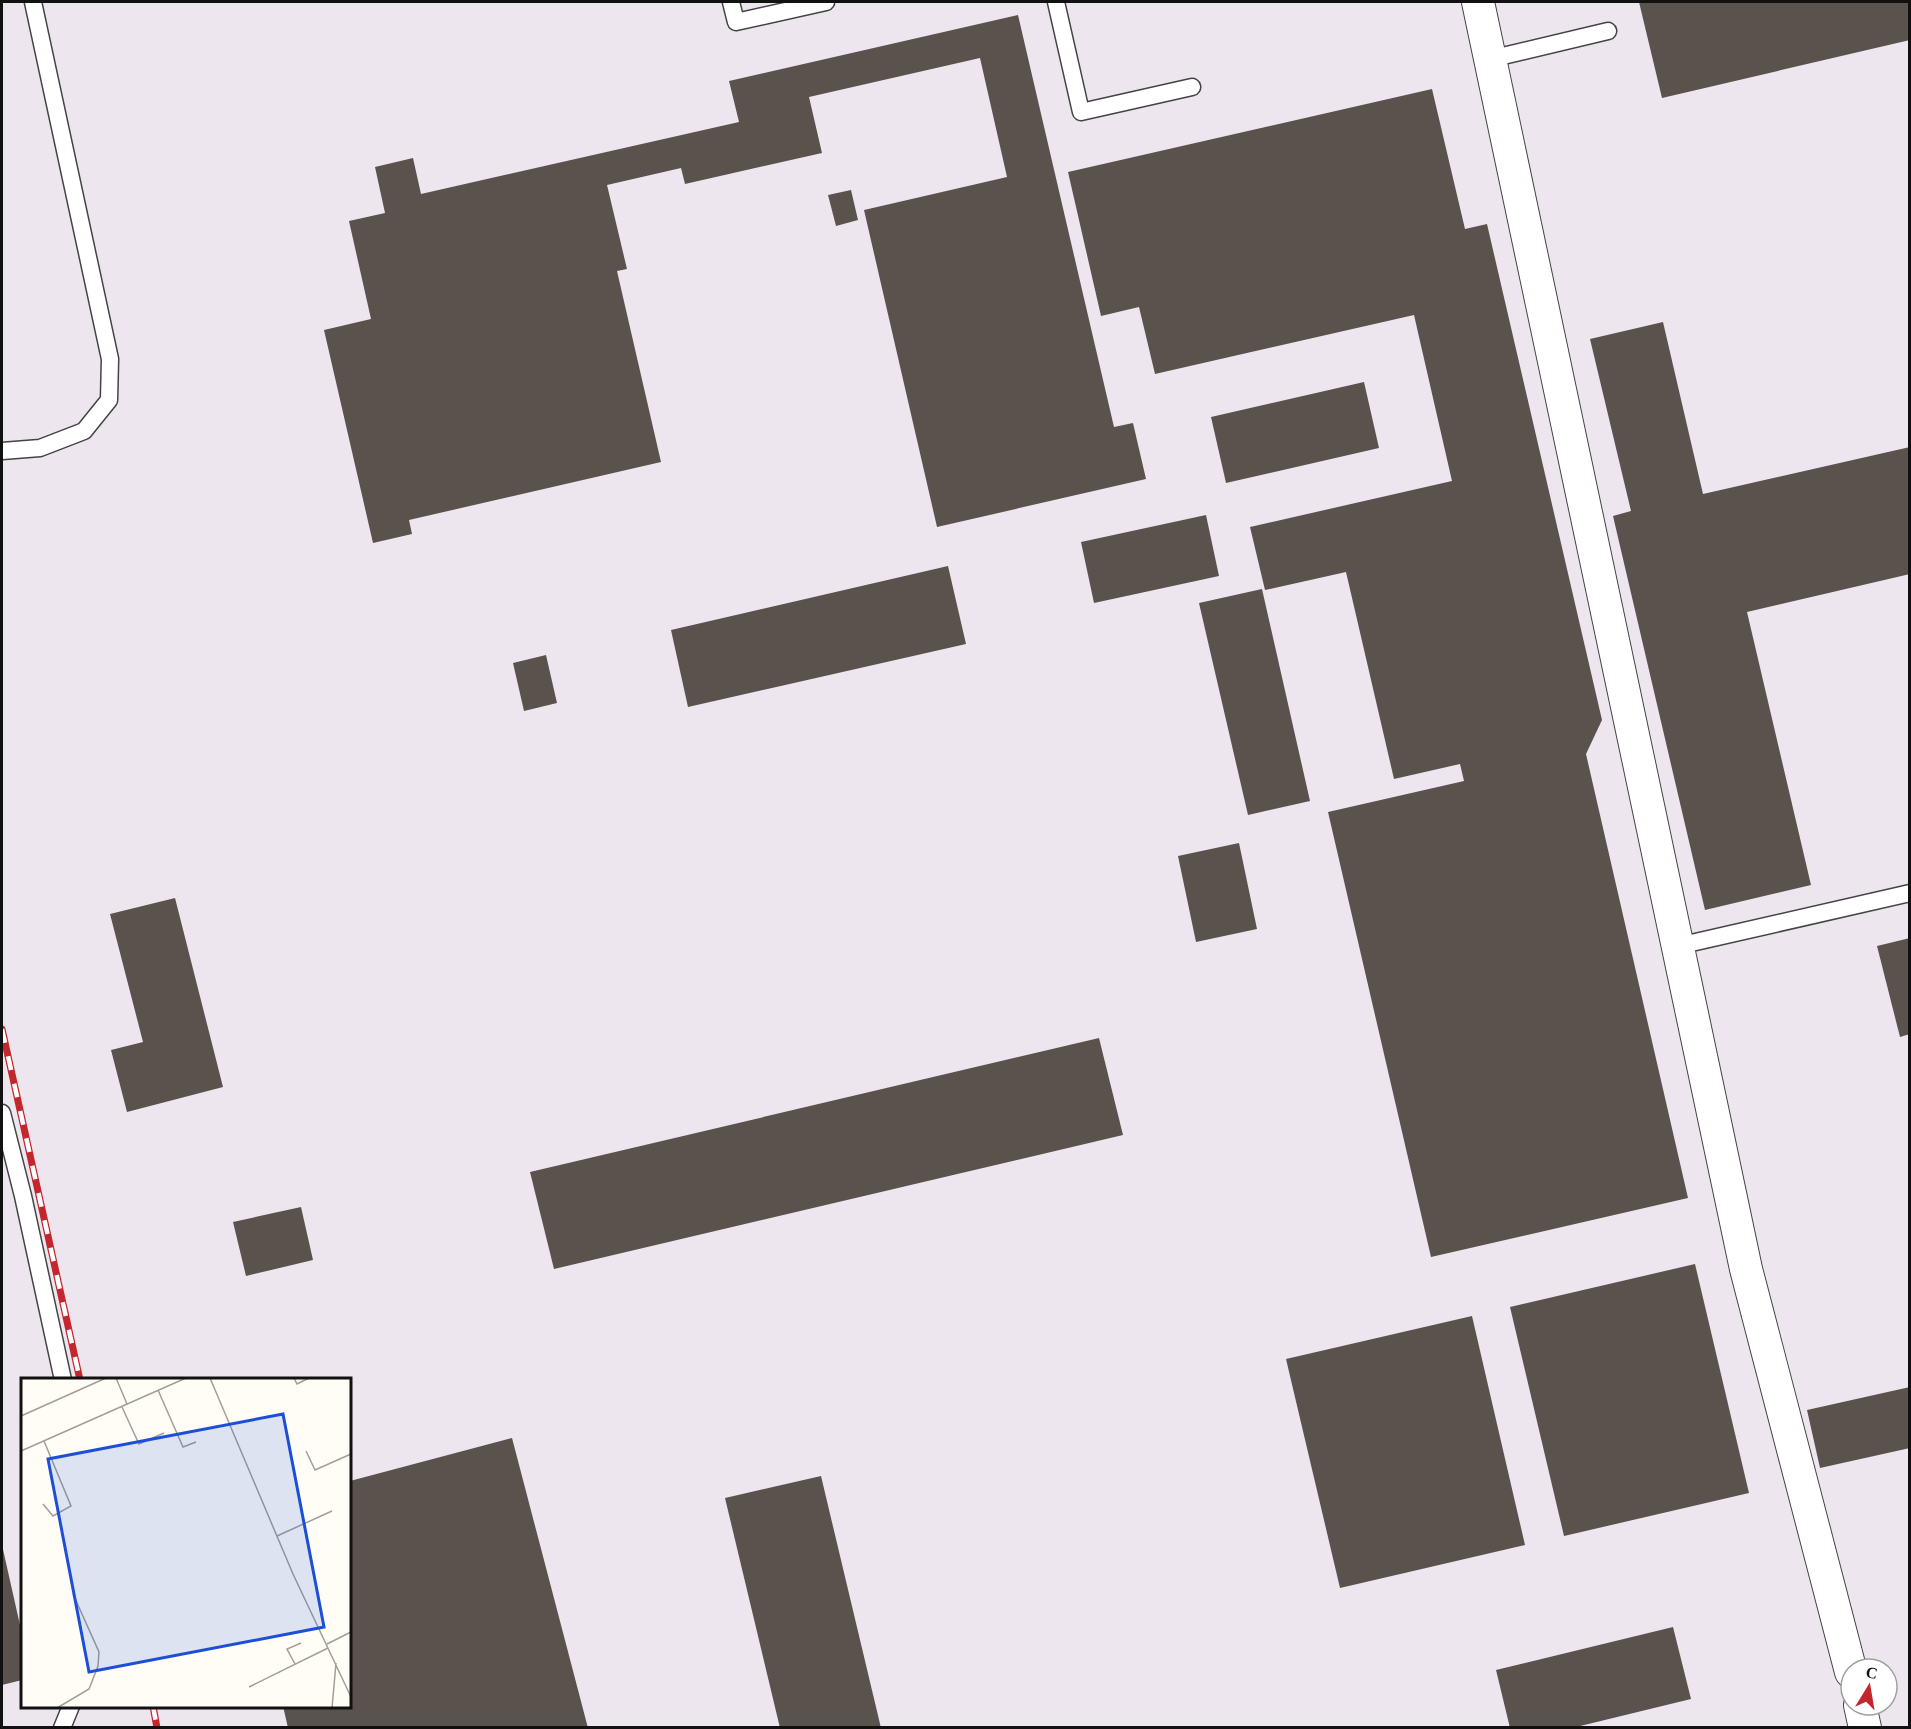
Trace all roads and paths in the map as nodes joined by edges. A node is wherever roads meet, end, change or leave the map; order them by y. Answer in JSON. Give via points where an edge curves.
{"nodes":[{"id":1,"x":33,"y":2,"type":"edge"},
{"id":2,"x":731,"y":2,"type":"edge"},
{"id":3,"x":826,"y":2,"type":"edge"},
{"id":4,"x":1056,"y":2,"type":"edge"},
{"id":5,"x":1478,"y":2,"type":"edge"},
{"id":6,"x":1608,"y":31,"type":"dead end"},
{"id":7,"x":1490,"y":59,"type":"junction"},
{"id":8,"x":1192,"y":87,"type":"dead end"},
{"id":9,"x":2,"y":451,"type":"edge"},
{"id":10,"x":1910,"y":892,"type":"edge"},
{"id":11,"x":1678,"y":946,"type":"junction"},
{"id":12,"x":2,"y":1113,"type":"edge"},
{"id":13,"x":63,"y":1378,"type":"edge"},
{"id":14,"x":1847,"y":1657,"type":"edge"},
{"id":15,"x":71,"y":1708,"type":"edge"},
{"id":16,"x":62,"y":1728,"type":"edge"}],
"edges":[{"from":1,"to":9,"type":"lane","via":[[110,359],[109,400],[84,431],[40,448]]},
{"from":2,"to":3,"type":"lane","via":[[736,22]]},
{"from":4,"to":8,"type":"lane","via":[[1081,112]]},
{"from":5,"to":7,"type":"street"},
{"from":6,"to":7,"type":"lane"},
{"from":7,"to":11,"type":"street"},
{"from":10,"to":11,"type":"lane"},
{"from":11,"to":14,"type":"street","via":[[1746,1269]]},
{"from":12,"to":13,"type":"lane"},
{"from":15,"to":16,"type":"lane"}]}
